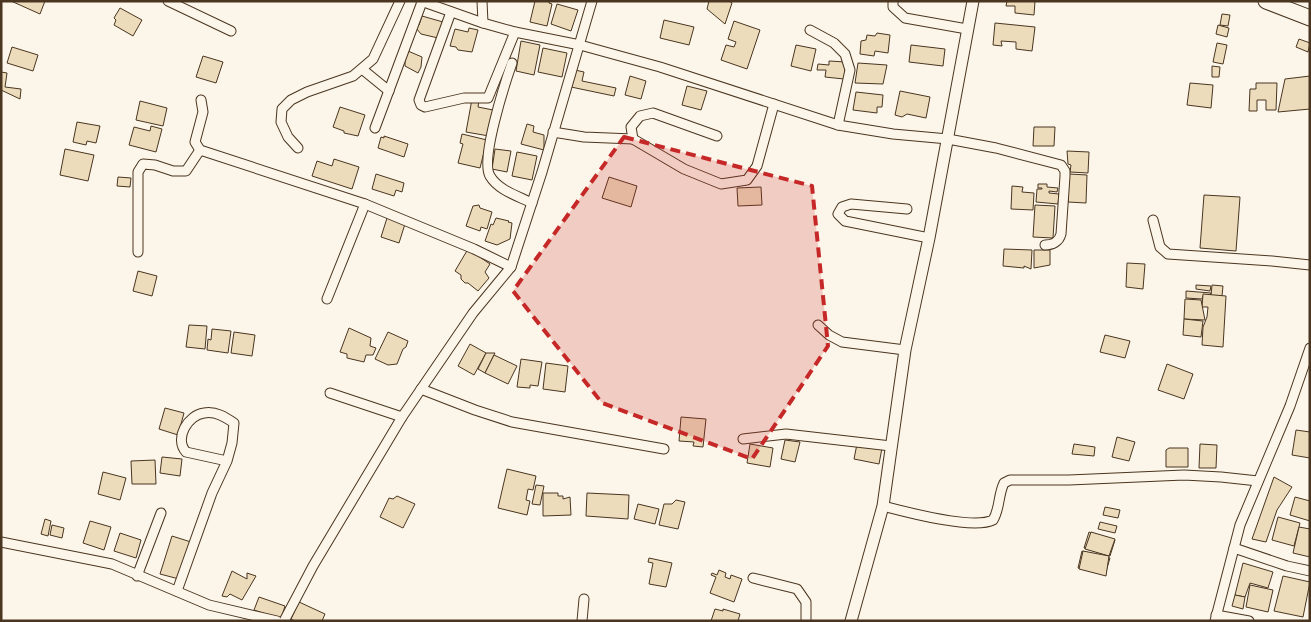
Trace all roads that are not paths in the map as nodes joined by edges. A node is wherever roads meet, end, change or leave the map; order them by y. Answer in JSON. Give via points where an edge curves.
{"nodes":[{"id":1,"x":168,"y":1,"type":"edge"},
{"id":2,"x":400,"y":1,"type":"edge"},
{"id":3,"x":482,"y":1,"type":"edge"},
{"id":4,"x":592,"y":1,"type":"edge"},
{"id":5,"x":893,"y":1,"type":"edge"},
{"id":6,"x":972,"y":1,"type":"edge"},
{"id":7,"x":1266,"y":1,"type":"edge"},
{"id":8,"x":421,"y":2,"type":"edge"},
{"id":9,"x":451,"y":12,"type":"junction"},
{"id":10,"x":1310,"y":18,"type":"edge"},
{"id":11,"x":483,"y":23,"type":"junction"},
{"id":12,"x":967,"y":29,"type":"junction"},
{"id":13,"x":231,"y":30,"type":"dead end"},
{"id":14,"x":810,"y":30,"type":"dead end"},
{"id":15,"x":515,"y":32,"type":"junction"},
{"id":16,"x":580,"y":45,"type":"junction"},
{"id":17,"x":512,"y":63,"type":"dead end"},
{"id":18,"x":362,"y":69,"type":"junction"},
{"id":19,"x":389,"y":91,"type":"junction"},
{"id":20,"x":200,"y":100,"type":"dead end"},
{"id":21,"x":774,"y":104,"type":"junction"},
{"id":22,"x":838,"y":125,"type":"junction"},
{"id":23,"x":375,"y":128,"type":"dead end"},
{"id":24,"x":553,"y":132,"type":"junction"},
{"id":25,"x":717,"y":136,"type":"dead end"},
{"id":26,"x":633,"y":139,"type":"junction"},
{"id":27,"x":948,"y":139,"type":"junction"},
{"id":28,"x":298,"y":148,"type":"dead end"},
{"id":29,"x":200,"y":150,"type":"junction"},
{"id":30,"x":532,"y":203,"type":"junction"},
{"id":31,"x":365,"y":204,"type":"junction"},
{"id":32,"x":907,"y":209,"type":"dead end"},
{"id":33,"x":1153,"y":220,"type":"dead end"},
{"id":34,"x":929,"y":238,"type":"junction"},
{"id":35,"x":1045,"y":245,"type":"dead end"},
{"id":36,"x":138,"y":252,"type":"dead end"},
{"id":37,"x":1310,"y":265,"type":"edge"},
{"id":38,"x":511,"y":266,"type":"junction"},
{"id":39,"x":327,"y":299,"type":"dead end"},
{"id":40,"x":818,"y":325,"type":"dead end"},
{"id":41,"x":1310,"y":348,"type":"edge"},
{"id":42,"x":905,"y":350,"type":"junction"},
{"id":43,"x":421,"y":389,"type":"junction"},
{"id":44,"x":330,"y":393,"type":"dead end"},
{"id":45,"x":402,"y":417,"type":"junction"},
{"id":46,"x":743,"y":439,"type":"dead end"},
{"id":47,"x":892,"y":446,"type":"junction"},
{"id":48,"x":664,"y":449,"type":"dead end"},
{"id":49,"x":227,"y":461,"type":"junction"},
{"id":50,"x":1258,"y":482,"type":"junction"},
{"id":51,"x":883,"y":506,"type":"junction"},
{"id":52,"x":162,"y":513,"type":"dead end"},
{"id":53,"x":1,"y":542,"type":"edge"},
{"id":54,"x":1234,"y":548,"type":"junction"},
{"id":55,"x":1310,"y":570,"type":"edge"},
{"id":56,"x":137,"y":576,"type":"junction"},
{"id":57,"x":753,"y":578,"type":"dead end"},
{"id":58,"x":177,"y":591,"type":"junction"},
{"id":59,"x":584,"y":599,"type":"dead end"},
{"id":60,"x":1215,"y":618,"type":"edge"},
{"id":61,"x":277,"y":621,"type":"edge"},
{"id":62,"x":284,"y":621,"type":"edge"},
{"id":63,"x":582,"y":621,"type":"edge"},
{"id":64,"x":806,"y":621,"type":"edge"},
{"id":65,"x":851,"y":621,"type":"edge"},
{"id":66,"x":1249,"y":621,"type":"edge"}],
"edges":[{"from":1,"to":13,"type":"street"},
{"from":2,"to":18,"type":"street","via":[[373,59]]},
{"from":3,"to":11,"type":"street"},
{"from":4,"to":16,"type":"street"},
{"from":5,"to":12,"type":"street","via":[[893,7],[905,18]]},
{"from":6,"to":12,"type":"street"},
{"from":7,"to":10,"type":"highway"},
{"from":8,"to":9,"type":"street"},
{"from":8,"to":19,"type":"street"},
{"from":9,"to":11,"type":"street"},
{"from":9,"to":15,"type":"street","via":[[419,100],[425,107],[464,98],[488,98]]},
{"from":11,"to":15,"type":"street"},
{"from":12,"to":27,"type":"street"},
{"from":14,"to":22,"type":"street","via":[[834,43],[845,54],[850,70]]},
{"from":15,"to":16,"type":"street"},
{"from":16,"to":21,"type":"street"},
{"from":16,"to":24,"type":"street"},
{"from":17,"to":30,"type":"street","via":[[487,161],[488,175],[497,186]]},
{"from":18,"to":19,"type":"street"},
{"from":18,"to":28,"type":"street","via":[[353,76],[307,92],[282,109],[280,122]]},
{"from":19,"to":23,"type":"street"},
{"from":20,"to":29,"type":"street","via":[[203,112],[196,142]]},
{"from":21,"to":22,"type":"street"},
{"from":21,"to":26,"type":"street","via":[[757,166],[747,180],[721,184],[684,169]]},
{"from":22,"to":27,"type":"street"},
{"from":24,"to":26,"type":"street"},
{"from":24,"to":30,"type":"street"},
{"from":25,"to":26,"type":"street","via":[[653,113],[640,116],[631,127]]},
{"from":27,"to":34,"type":"street"},
{"from":27,"to":35,"type":"street","via":[[1061,165],[1066,176],[1061,234],[1057,241]]},
{"from":29,"to":31,"type":"street"},
{"from":29,"to":36,"type":"street","via":[[186,171],[143,164],[138,172]]},
{"from":30,"to":38,"type":"street"},
{"from":31,"to":38,"type":"street"},
{"from":31,"to":39,"type":"street"},
{"from":32,"to":34,"type":"street","via":[[851,204],[842,207],[838,214],[845,221]]},
{"from":33,"to":37,"type":"street","via":[[1160,247],[1168,254]]},
{"from":34,"to":42,"type":"street"},
{"from":38,"to":43,"type":"street","via":[[473,313]]},
{"from":40,"to":42,"type":"street","via":[[842,342]]},
{"from":41,"to":50,"type":"street"},
{"from":42,"to":47,"type":"street"},
{"from":43,"to":45,"type":"street"},
{"from":43,"to":48,"type":"street","via":[[512,422]]},
{"from":44,"to":45,"type":"street"},
{"from":45,"to":62,"type":"street"},
{"from":46,"to":47,"type":"street","via":[[786,434]]},
{"from":47,"to":51,"type":"street"},
{"from":49,"to":49,"type":"street","via":[[186,452],[182,448],[184,428],[195,415],[206,412],[220,414],[234,423]]},
{"from":49,"to":58,"type":"street"},
{"from":50,"to":51,"type":"street","via":[[1184,476],[1010,480],[1001,488],[993,520],[980,524]]},
{"from":50,"to":54,"type":"street"},
{"from":51,"to":65,"type":"street"},
{"from":52,"to":56,"type":"street"},
{"from":53,"to":56,"type":"street","via":[[112,564]]},
{"from":54,"to":55,"type":"street"},
{"from":54,"to":60,"type":"street"},
{"from":56,"to":58,"type":"street"},
{"from":57,"to":64,"type":"street","via":[[796,589],[806,602]]},
{"from":58,"to":61,"type":"street","via":[[209,606]]},
{"from":59,"to":63,"type":"street"},
{"from":60,"to":66,"type":"street"}]}
